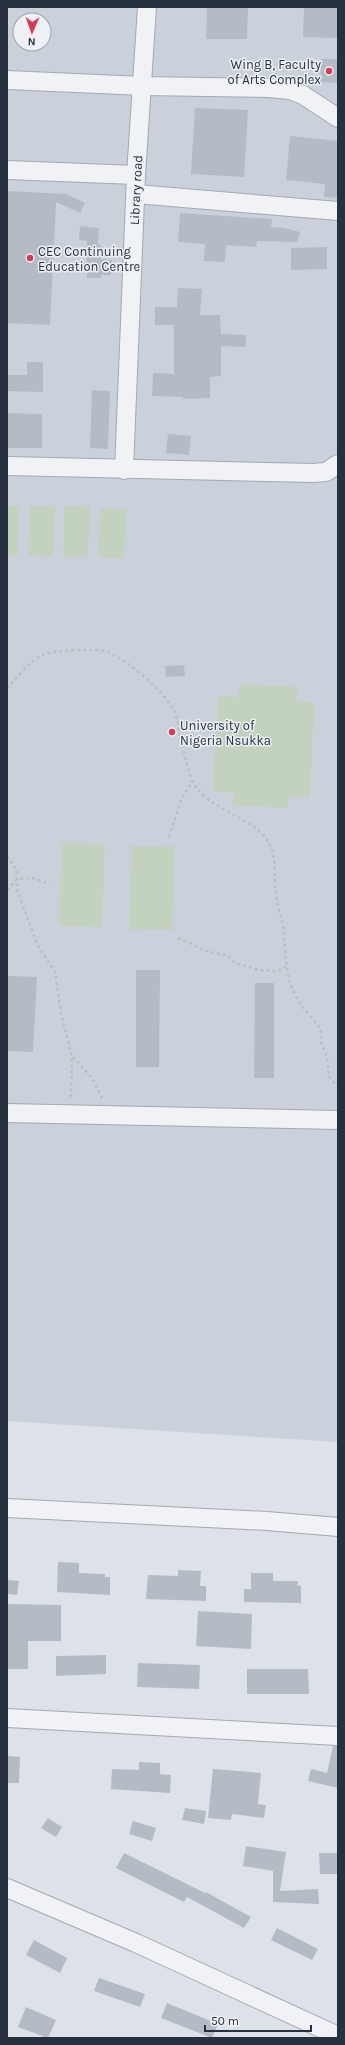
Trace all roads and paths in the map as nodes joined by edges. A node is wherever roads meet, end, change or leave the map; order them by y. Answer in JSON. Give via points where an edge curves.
{"nodes":[{"id":1,"x":147,"y":7,"type":"edge"},
{"id":2,"x":7,"y":80,"type":"edge"},
{"id":3,"x":143,"y":86,"type":"junction"},
{"id":4,"x":338,"y":118,"type":"edge"},
{"id":5,"x":7,"y":170,"type":"edge"},
{"id":6,"x":136,"y":175,"type":"junction"},
{"id":7,"x":136,"y":194,"type":"junction"},
{"id":8,"x":338,"y":211,"type":"edge"},
{"id":9,"x":338,"y":464,"type":"edge"},
{"id":10,"x":7,"y":466,"type":"edge"},
{"id":11,"x":124,"y":470,"type":"junction"},
{"id":12,"x":7,"y":688,"type":"edge"},
{"id":13,"x":193,"y":782,"type":"junction"},
{"id":14,"x":169,"y":837,"type":"dead end"},
{"id":15,"x":7,"y":856,"type":"edge"},
{"id":16,"x":17,"y":879,"type":"junction"},
{"id":17,"x":50,"y":884,"type":"dead end"},
{"id":18,"x":7,"y":890,"type":"edge"},
{"id":19,"x":178,"y":938,"type":"dead end"},
{"id":20,"x":287,"y":966,"type":"junction"},
{"id":21,"x":72,"y":1057,"type":"junction"},
{"id":22,"x":338,"y":1086,"type":"edge"},
{"id":23,"x":7,"y":1114,"type":"edge"},
{"id":24,"x":72,"y":1114,"type":"junction"},
{"id":25,"x":110,"y":1115,"type":"junction"},
{"id":26,"x":338,"y":1120,"type":"edge"},
{"id":27,"x":7,"y":1508,"type":"edge"},
{"id":28,"x":338,"y":1527,"type":"edge"},
{"id":29,"x":7,"y":1718,"type":"edge"},
{"id":30,"x":338,"y":1736,"type":"edge"},
{"id":31,"x":7,"y":1888,"type":"edge"},
{"id":32,"x":338,"y":2036,"type":"edge"}],
"edges":[{"from":1,"to":3,"type":"street","name":"Library road"},
{"from":2,"to":3,"type":"street"},
{"from":3,"to":4,"type":"street","via":[[290,90],[303,95]]},
{"from":3,"to":6,"type":"street","name":"Library road"},
{"from":5,"to":6,"type":"street"},
{"from":6,"to":7,"type":"street","name":"Library road"},
{"from":7,"to":8,"type":"street"},
{"from":7,"to":11,"type":"street","name":"Library road"},
{"from":9,"to":11,"type":"street","via":[[326,472],[313,473]]},
{"from":10,"to":11,"type":"street"},
{"from":12,"to":13,"type":"path","via":[[42,655],[89,649],[108,652],[162,692],[175,712]]},
{"from":13,"to":14,"type":"path","via":[[182,797]]},
{"from":13,"to":20,"type":"path","via":[[215,805],[244,820],[263,836],[272,850]]},
{"from":15,"to":16,"type":"path","via":[[17,871]]},
{"from":16,"to":17,"type":"path","via":[[32,878]]},
{"from":16,"to":18,"type":"path"},
{"from":16,"to":21,"type":"path","via":[[17,889],[37,944],[55,972]]},
{"from":19,"to":20,"type":"path","via":[[209,952],[226,955],[235,963],[260,970],[278,971]]},
{"from":20,"to":22,"type":"path","via":[[290,984],[297,999],[321,1029],[321,1042],[327,1057],[329,1077]]},
{"from":21,"to":24,"type":"path"},
{"from":21,"to":25,"type":"path","via":[[93,1080]]},
{"from":23,"to":24,"type":"street"},
{"from":24,"to":25,"type":"street"},
{"from":25,"to":26,"type":"street"},
{"from":27,"to":28,"type":"street","via":[[259,1520]]},
{"from":29,"to":30,"type":"street"},
{"from":31,"to":32,"type":"street","via":[[136,1943]]}]}
